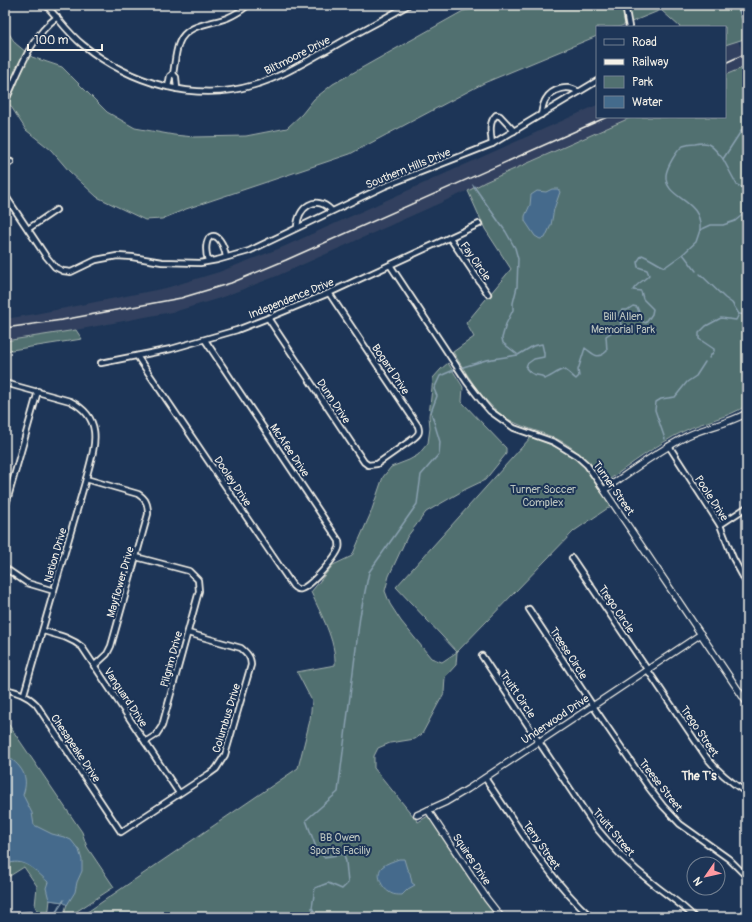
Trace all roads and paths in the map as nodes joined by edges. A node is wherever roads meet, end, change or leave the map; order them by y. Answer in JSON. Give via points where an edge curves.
{"nodes":[{"id":1,"x":46,"y":5,"type":"edge"},
{"id":2,"x":248,"y":5,"type":"edge"},
{"id":3,"x":408,"y":5,"type":"edge"},
{"id":4,"x":625,"y":5,"type":"edge"},
{"id":5,"x":57,"y":17,"type":"junction"},
{"id":6,"x":629,"y":26,"type":"edge"},
{"id":7,"x":174,"y":74,"type":"junction"},
{"id":8,"x":596,"y":81,"type":"edge"},
{"id":9,"x":168,"y":87,"type":"junction"},
{"id":10,"x":177,"y":88,"type":"junction"},
{"id":11,"x":578,"y":92,"type":"junction"},
{"id":12,"x":5,"y":102,"type":"edge"},
{"id":13,"x":541,"y":114,"type":"junction"},
{"id":14,"x":514,"y":131,"type":"junction"},
{"id":15,"x":492,"y":144,"type":"junction"},
{"id":16,"x":11,"y":162,"type":"dead end"},
{"id":17,"x":5,"y":166,"type":"edge"},
{"id":18,"x":5,"y":195,"type":"edge"},
{"id":19,"x":56,"y":210,"type":"dead end"},
{"id":20,"x":331,"y":210,"type":"junction"},
{"id":21,"x":479,"y":224,"type":"dead end"},
{"id":22,"x":297,"y":227,"type":"junction"},
{"id":23,"x":28,"y":229,"type":"junction"},
{"id":24,"x":450,"y":238,"type":"junction"},
{"id":25,"x":226,"y":257,"type":"junction"},
{"id":26,"x":208,"y":261,"type":"junction"},
{"id":27,"x":390,"y":265,"type":"junction"},
{"id":28,"x":329,"y":293,"type":"junction"},
{"id":29,"x":488,"y":294,"type":"dead end"},
{"id":30,"x":268,"y":318,"type":"junction"},
{"id":31,"x":205,"y":340,"type":"junction"},
{"id":32,"x":137,"y":356,"type":"junction"},
{"id":33,"x":101,"y":363,"type":"dead end"},
{"id":34,"x":5,"y":383,"type":"edge"},
{"id":35,"x":38,"y":391,"type":"junction"},
{"id":36,"x":747,"y":413,"type":"edge"},
{"id":37,"x":669,"y":446,"type":"junction"},
{"id":38,"x":396,"y":450,"type":"joint"},
{"id":39,"x":86,"y":479,"type":"junction"},
{"id":40,"x":604,"y":490,"type":"junction"},
{"id":41,"x":5,"y":508,"type":"edge"},
{"id":42,"x":747,"y":508,"type":"edge"},
{"id":43,"x":720,"y":525,"type":"junction"},
{"id":44,"x":136,"y":557,"type":"junction"},
{"id":45,"x":572,"y":558,"type":"dead end"},
{"id":46,"x":5,"y":568,"type":"edge"},
{"id":47,"x":322,"y":571,"type":"joint"},
{"id":48,"x":747,"y":584,"type":"edge"},
{"id":49,"x":54,"y":591,"type":"junction"},
{"id":50,"x":529,"y":609,"type":"dead end"},
{"id":51,"x":43,"y":631,"type":"junction"},
{"id":52,"x":188,"y":633,"type":"junction"},
{"id":53,"x":701,"y":634,"type":"junction"},
{"id":54,"x":482,"y":656,"type":"dead end"},
{"id":55,"x":94,"y":666,"type":"junction"},
{"id":56,"x":647,"y":670,"type":"junction"},
{"id":57,"x":5,"y":689,"type":"edge"},
{"id":58,"x":24,"y":694,"type":"junction"},
{"id":59,"x":747,"y":703,"type":"edge"},
{"id":60,"x":593,"y":706,"type":"junction"},
{"id":61,"x":145,"y":742,"type":"junction"},
{"id":62,"x":539,"y":742,"type":"junction"},
{"id":63,"x":485,"y":778,"type":"junction"},
{"id":64,"x":179,"y":793,"type":"junction"},
{"id":65,"x":747,"y":793,"type":"edge"},
{"id":66,"x":428,"y":810,"type":"junction"},
{"id":67,"x":417,"y":815,"type":"dead end"},
{"id":68,"x":121,"y":832,"type":"joint"},
{"id":69,"x":747,"y":877,"type":"edge"},
{"id":70,"x":30,"y":915,"type":"dead end"},
{"id":71,"x":11,"y":917,"type":"edge"},
{"id":72,"x":501,"y":917,"type":"edge"},
{"id":73,"x":591,"y":917,"type":"edge"},
{"id":74,"x":694,"y":917,"type":"edge"}],
"edges":[{"from":1,"to":5,"type":"street","name":"Biltmoore Drive"},
{"from":2,"to":7,"type":"street","via":[[225,19],[195,27],[185,34],[176,52]]},
{"from":3,"to":10,"type":"street","name":"Biltmoore Drive","via":[[283,74],[255,85],[218,91]]},
{"from":4,"to":6,"type":"street"},
{"from":5,"to":9,"type":"street","name":"Biltmoore Drive","via":[[77,40],[104,60],[146,81]]},
{"from":5,"to":12,"type":"street","via":[[43,29],[33,44]]},
{"from":7,"to":9,"type":"street","via":[[170,76]]},
{"from":7,"to":10,"type":"street"},
{"from":8,"to":11,"type":"street","name":"Southern Hills Drive"},
{"from":9,"to":10,"type":"street","name":"Biltmoore Drive"},
{"from":11,"to":13,"type":"street","name":"Southern Hills Drive"},
{"from":11,"to":13,"type":"street","via":[[568,88],[554,91],[546,98]]},
{"from":13,"to":14,"type":"street","name":"Southern Hills Drive"},
{"from":14,"to":15,"type":"street","name":"Southern Hills Drive"},
{"from":14,"to":15,"type":"street","via":[[500,116],[496,116],[491,124]]},
{"from":15,"to":20,"type":"street","name":"Southern Hills Drive"},
{"from":16,"to":17,"type":"street"},
{"from":18,"to":23,"type":"street","name":"Southern Hills Drive"},
{"from":19,"to":23,"type":"street"},
{"from":20,"to":22,"type":"street","name":"Southern Hills Drive"},
{"from":20,"to":22,"type":"street","via":[[323,204],[309,205],[300,214]]},
{"from":21,"to":24,"type":"street","name":"Independence Drive"},
{"from":22,"to":25,"type":"street","name":"Southern Hills Drive","via":[[249,251]]},
{"from":23,"to":26,"type":"street","name":"Southern Hills Drive","via":[[50,262],[63,271],[71,272],[96,260],[117,256],[183,264]]},
{"from":24,"to":27,"type":"street","name":"Independence Drive"},
{"from":24,"to":29,"type":"street","name":"Fay Circle"},
{"from":25,"to":26,"type":"street","name":"Southern Hills Drive"},
{"from":25,"to":26,"type":"street","via":[[219,238],[211,236],[206,246]]},
{"from":27,"to":28,"type":"street","name":"Independence Drive"},
{"from":27,"to":40,"type":"street","name":"Turner Street","via":[[484,404],[505,422],[524,432],[554,442],[577,456],[587,465]]},
{"from":28,"to":30,"type":"street","name":"Independence Drive"},
{"from":28,"to":38,"type":"street","name":"Bogard Drive","via":[[418,426],[418,434]]},
{"from":30,"to":31,"type":"street","name":"Independence Drive"},
{"from":30,"to":38,"type":"street","name":"Dunn Drive","via":[[364,462],[368,465],[377,464]]},
{"from":31,"to":32,"type":"street","name":"Independence Drive"},
{"from":31,"to":47,"type":"street","name":"McAfee Drive","via":[[337,536],[340,547]]},
{"from":32,"to":33,"type":"street","name":"Independence Drive"},
{"from":32,"to":47,"type":"street","name":"Dooley Drive","via":[[293,586],[302,589]]},
{"from":34,"to":35,"type":"street"},
{"from":35,"to":39,"type":"street","name":"Nation Drive","via":[[76,404],[91,419],[96,436]]},
{"from":35,"to":41,"type":"street"},
{"from":36,"to":37,"type":"street","via":[[724,424],[689,435]]},
{"from":37,"to":40,"type":"street"},
{"from":37,"to":43,"type":"street","name":"Poole Drive"},
{"from":39,"to":44,"type":"street","name":"Mayflower Drive","via":[[138,494],[147,503],[148,514]]},
{"from":39,"to":49,"type":"street","name":"Nation Drive"},
{"from":40,"to":53,"type":"street","name":"Turner Street"},
{"from":42,"to":43,"type":"street"},
{"from":43,"to":48,"type":"street","name":"Poole Drive"},
{"from":44,"to":52,"type":"street","name":"Pilgrim Drive","via":[[194,574],[198,580],[199,591]]},
{"from":44,"to":55,"type":"street","name":"Mayflower Drive","via":[[111,646],[107,654]]},
{"from":45,"to":56,"type":"street","name":"Trego Circle"},
{"from":46,"to":49,"type":"street","via":[[27,583]]},
{"from":49,"to":51,"type":"street","name":"Nation Drive"},
{"from":50,"to":60,"type":"street","name":"Treese Circle"},
{"from":51,"to":55,"type":"street","name":"Vanguard Drive","via":[[75,641]]},
{"from":51,"to":58,"type":"street","name":"Nation Drive"},
{"from":52,"to":61,"type":"street","name":"Pilgrim Drive","via":[[162,726],[156,735]]},
{"from":52,"to":64,"type":"street","name":"Columbus Drive","via":[[241,648],[251,659],[251,666],[225,755],[216,769]]},
{"from":53,"to":56,"type":"street","name":"Underwood Drive"},
{"from":53,"to":59,"type":"street","name":"Turner Street"},
{"from":54,"to":62,"type":"street","name":"Truitt Circle"},
{"from":55,"to":61,"type":"street","name":"Vanguard Drive"},
{"from":56,"to":60,"type":"street","name":"Underwood Drive"},
{"from":56,"to":65,"type":"street","name":"Trego Street","via":[[714,767]]},
{"from":57,"to":58,"type":"street","name":"Chesapeake Drive"},
{"from":58,"to":68,"type":"street","name":"Chesapeake Drive","via":[[36,704]]},
{"from":60,"to":62,"type":"street","name":"Underwood Drive"},
{"from":60,"to":69,"type":"street","name":"Treese Street","via":[[663,806],[680,824],[729,859]]},
{"from":61,"to":64,"type":"street","name":"Vanguard Drive"},
{"from":62,"to":63,"type":"street","name":"Underwood Drive"},
{"from":62,"to":74,"type":"street","name":"Truitt Street","via":[[594,825],[612,847],[631,866]]},
{"from":63,"to":66,"type":"street","name":"Underwood Drive"},
{"from":63,"to":73,"type":"street","name":"Terry Street","via":[[557,880]]},
{"from":64,"to":68,"type":"street","name":"Columbus Drive"},
{"from":66,"to":67,"type":"street","name":"Underwood Drive"},
{"from":66,"to":72,"type":"street","name":"Squires Drive"},
{"from":70,"to":71,"type":"street"}]}
